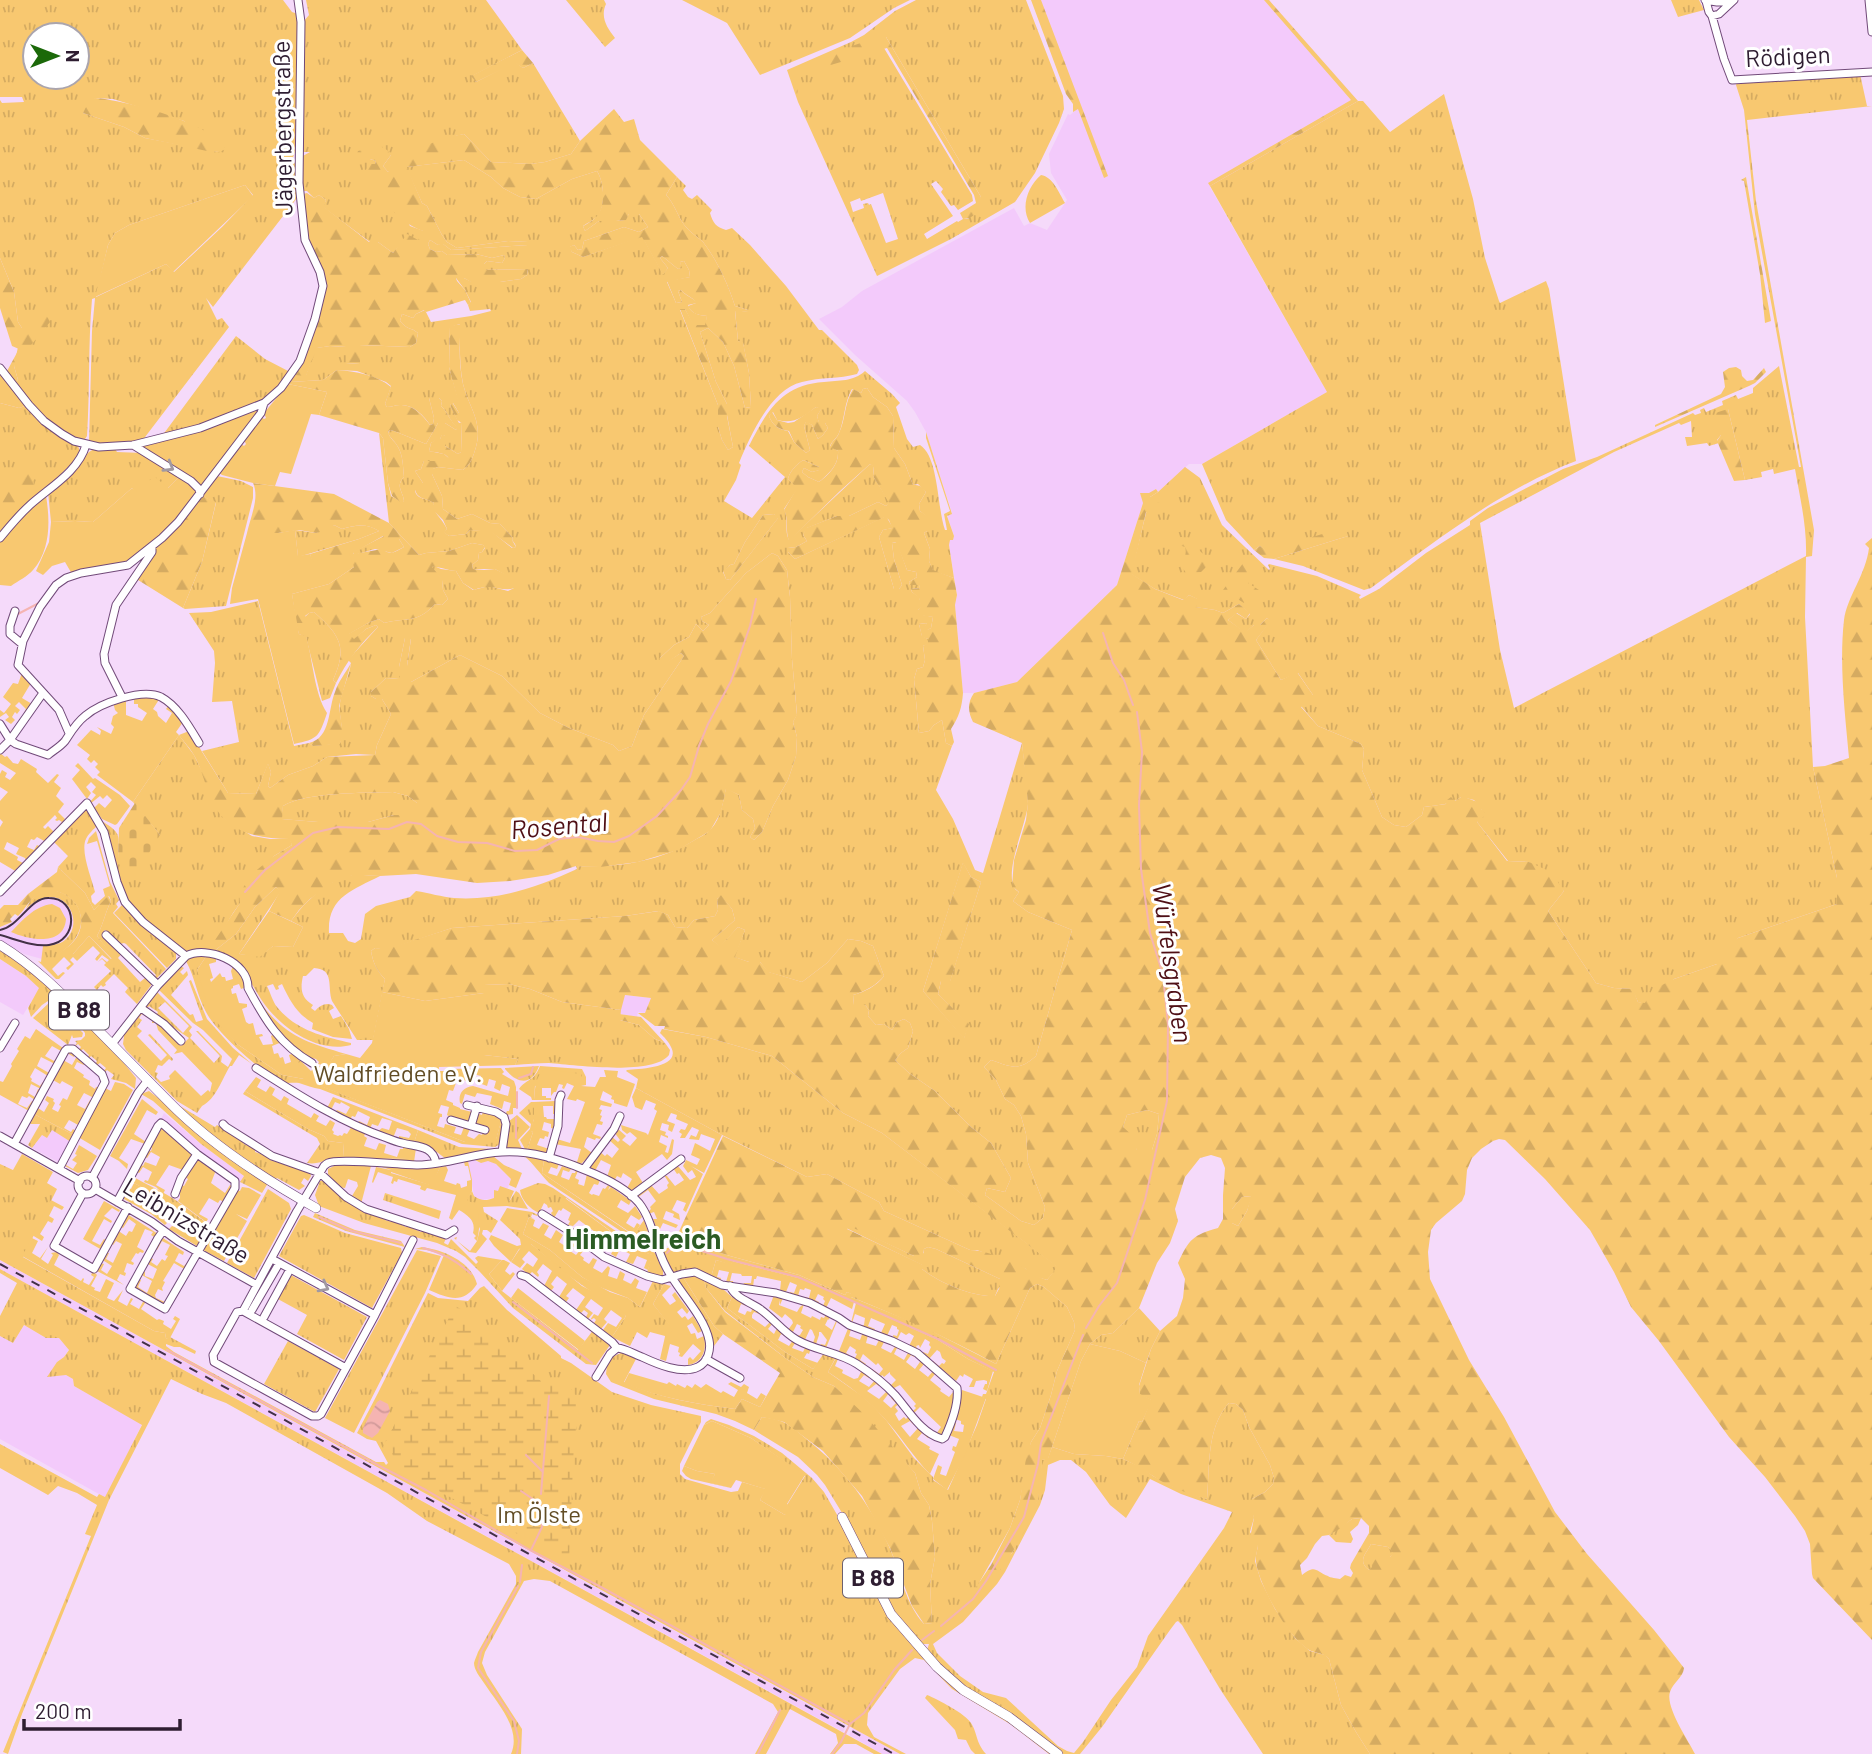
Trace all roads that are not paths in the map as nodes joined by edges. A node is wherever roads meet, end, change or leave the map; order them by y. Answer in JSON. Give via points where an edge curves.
{"nodes":[{"id":1,"x":298,"y":0,"type":"edge"},
{"id":2,"x":1705,"y":0,"type":"edge"},
{"id":3,"x":1869,"y":0,"type":"edge"},
{"id":4,"x":1733,"y":1,"type":"edge"},
{"id":5,"x":1712,"y":16,"type":"junction"},
{"id":6,"x":1872,"y":32,"type":"edge"},
{"id":7,"x":1872,"y":72,"type":"edge"},
{"id":8,"x":0,"y":368,"type":"edge"},
{"id":9,"x":264,"y":403,"type":"junction"},
{"id":10,"x":86,"y":445,"type":"junction"},
{"id":11,"x":133,"y":445,"type":"junction"},
{"id":12,"x":200,"y":494,"type":"junction"},
{"id":13,"x":0,"y":538,"type":"edge"},
{"id":14,"x":152,"y":546,"type":"junction"},
{"id":15,"x":15,"y":611,"type":"dead end"},
{"id":16,"x":22,"y":644,"type":"junction"},
{"id":17,"x":43,"y":693,"type":"junction"},
{"id":18,"x":122,"y":697,"type":"junction"},
{"id":19,"x":0,"y":724,"type":"edge"},
{"id":20,"x":69,"y":733,"type":"junction"},
{"id":21,"x":10,"y":740,"type":"junction"},
{"id":22,"x":199,"y":743,"type":"dead end"},
{"id":23,"x":0,"y":750,"type":"edge"},
{"id":24,"x":0,"y":892,"type":"edge"},
{"id":25,"x":106,"y":935,"type":"dead end"},
{"id":26,"x":0,"y":944,"type":"edge"},
{"id":27,"x":186,"y":956,"type":"junction"},
{"id":28,"x":158,"y":985,"type":"junction"},
{"id":29,"x":141,"y":1008,"type":"junction"},
{"id":30,"x":15,"y":1023,"type":"dead end"},
{"id":31,"x":181,"y":1041,"type":"dead end"},
{"id":32,"x":112,"y":1044,"type":"junction"},
{"id":33,"x":0,"y":1048,"type":"edge"},
{"id":34,"x":312,"y":1063,"type":"dead end"},
{"id":35,"x":256,"y":1068,"type":"dead end"},
{"id":36,"x":148,"y":1080,"type":"junction"},
{"id":37,"x":561,"y":1095,"type":"dead end"},
{"id":38,"x":467,"y":1105,"type":"dead end"},
{"id":39,"x":477,"y":1106,"type":"junction"},
{"id":40,"x":620,"y":1116,"type":"dead end"},
{"id":41,"x":451,"y":1120,"type":"dead end"},
{"id":42,"x":223,"y":1124,"type":"dead end"},
{"id":43,"x":471,"y":1126,"type":"junction"},
{"id":44,"x":485,"y":1130,"type":"dead end"},
{"id":45,"x":0,"y":1136,"type":"edge"},
{"id":46,"x":14,"y":1144,"type":"junction"},
{"id":47,"x":502,"y":1152,"type":"junction"},
{"id":48,"x":197,"y":1154,"type":"junction"},
{"id":49,"x":549,"y":1158,"type":"junction"},
{"id":50,"x":681,"y":1159,"type":"dead end"},
{"id":51,"x":436,"y":1163,"type":"junction"},
{"id":52,"x":59,"y":1169,"type":"junction"},
{"id":53,"x":584,"y":1169,"type":"junction"},
{"id":54,"x":320,"y":1173,"type":"junction"},
{"id":55,"x":92,"y":1178,"type":"junction"},
{"id":56,"x":80,"y":1181,"type":"junction"},
{"id":57,"x":95,"y":1189,"type":"junction"},
{"id":58,"x":83,"y":1193,"type":"junction"},
{"id":59,"x":175,"y":1194,"type":"dead end"},
{"id":60,"x":631,"y":1196,"type":"junction"},
{"id":61,"x":303,"y":1201,"type":"junction"},
{"id":62,"x":117,"y":1202,"type":"junction"},
{"id":63,"x":128,"y":1207,"type":"junction"},
{"id":64,"x":316,"y":1208,"type":"dead end"},
{"id":65,"x":542,"y":1213,"type":"dead end"},
{"id":66,"x":454,"y":1230,"type":"dead end"},
{"id":67,"x":163,"y":1231,"type":"junction"},
{"id":68,"x":414,"y":1240,"type":"dead end"},
{"id":69,"x":198,"y":1252,"type":"junction"},
{"id":70,"x":272,"y":1259,"type":"junction"},
{"id":71,"x":521,"y":1275,"type":"dead end"},
{"id":72,"x":671,"y":1278,"type":"junction"},
{"id":73,"x":263,"y":1286,"type":"junction"},
{"id":74,"x":730,"y":1286,"type":"junction"},
{"id":75,"x":276,"y":1295,"type":"junction"},
{"id":76,"x":252,"y":1310,"type":"dead end"},
{"id":77,"x":243,"y":1311,"type":"junction"},
{"id":78,"x":375,"y":1315,"type":"junction"},
{"id":79,"x":264,"y":1317,"type":"dead end"},
{"id":80,"x":617,"y":1348,"type":"junction"},
{"id":81,"x":706,"y":1359,"type":"junction"},
{"id":82,"x":346,"y":1368,"type":"junction"},
{"id":83,"x":596,"y":1377,"type":"dead end"},
{"id":84,"x":740,"y":1378,"type":"dead end"},
{"id":85,"x":842,"y":1517,"type":"dead end"},
{"id":86,"x":1058,"y":1754,"type":"edge"}],
"edges":[{"from":1,"to":9,"type":"street","name":"Jägerbergstraße","via":[[299,183],[305,240],[323,286],[300,361]]},
{"from":2,"to":4,"type":"street","name":"Rödigen"},
{"from":2,"to":5,"type":"street","name":"Rödigen"},
{"from":3,"to":6,"type":"street"},
{"from":4,"to":5,"type":"street","name":"Rödigen"},
{"from":5,"to":7,"type":"street","name":"Rödigen","via":[[1732,80]]},
{"from":8,"to":10,"type":"street","via":[[44,421]]},
{"from":9,"to":11,"type":"street","name":"Jägerbergstraße","via":[[200,428]]},
{"from":9,"to":12,"type":"street","name":"Jägerbergstraße"},
{"from":10,"to":11,"type":"street","name":"Jägerbergstraße"},
{"from":10,"to":13,"type":"street","via":[[72,468]]},
{"from":11,"to":12,"type":"street","one_way":true,"via":[[191,481]]},
{"from":12,"to":14,"type":"street","name":"Jägerbergstraße","via":[[178,523]]},
{"from":14,"to":16,"type":"street","name":"Jägerbergstraße","via":[[128,565],[81,573],[56,585]]},
{"from":14,"to":18,"type":"street","via":[[116,605],[104,654]]},
{"from":15,"to":16,"type":"street","via":[[10,634]]},
{"from":16,"to":17,"type":"street","name":"Jägerbergstraße","via":[[18,665]]},
{"from":17,"to":20,"type":"street","via":[[59,710]]},
{"from":17,"to":21,"type":"street"},
{"from":18,"to":20,"type":"street","via":[[88,713]]},
{"from":18,"to":22,"type":"street","via":[[161,697]]},
{"from":19,"to":21,"type":"street"},
{"from":20,"to":21,"type":"street","via":[[48,755]]},
{"from":21,"to":23,"type":"street"},
{"from":24,"to":27,"type":"street","via":[[87,803],[104,832],[125,902]]},
{"from":25,"to":28,"type":"street"},
{"from":26,"to":32,"type":"main road","number":"B 88","via":[[37,970]]},
{"from":27,"to":28,"type":"street"},
{"from":27,"to":34,"type":"street","via":[[203,952],[239,968],[269,1026]]},
{"from":28,"to":29,"type":"street"},
{"from":29,"to":31,"type":"street"},
{"from":29,"to":32,"type":"street"},
{"from":30,"to":33,"type":"street"},
{"from":32,"to":36,"type":"main road","number":"B 88"},
{"from":35,"to":51,"type":"street","via":[[359,1127],[428,1149]]},
{"from":36,"to":55,"type":"street"},
{"from":36,"to":61,"type":"main road","number":"B 88","via":[[200,1130]]},
{"from":37,"to":49,"type":"street"},
{"from":38,"to":39,"type":"street"},
{"from":39,"to":43,"type":"street"},
{"from":39,"to":47,"type":"street","via":[[504,1117]]},
{"from":40,"to":53,"type":"street"},
{"from":41,"to":43,"type":"street"},
{"from":42,"to":54,"type":"street","via":[[272,1156]]},
{"from":43,"to":44,"type":"street"},
{"from":45,"to":46,"type":"street"},
{"from":46,"to":52,"type":"street"},
{"from":46,"to":52,"type":"street","via":[[65,1051],[73,1049],[105,1082]]},
{"from":47,"to":49,"type":"street"},
{"from":47,"to":51,"type":"street"},
{"from":48,"to":59,"type":"street"},
{"from":48,"to":62,"type":"street","via":[[161,1123]]},
{"from":48,"to":69,"type":"street","via":[[235,1181]]},
{"from":49,"to":53,"type":"street"},
{"from":50,"to":60,"type":"street"},
{"from":51,"to":54,"type":"street","via":[[335,1162]]},
{"from":52,"to":56,"type":"street"},
{"from":53,"to":60,"type":"street"},
{"from":54,"to":61,"type":"street"},
{"from":54,"to":66,"type":"street","via":[[366,1209],[446,1235]]},
{"from":55,"to":56,"type":"street","name":"Leibnizstraße"},
{"from":55,"to":57,"type":"street","name":"Leibnizstraße"},
{"from":56,"to":58,"type":"street","name":"Leibnizstraße"},
{"from":57,"to":58,"type":"street","name":"Leibnizstraße"},
{"from":57,"to":62,"type":"street","name":"Leibnizstraße"},
{"from":58,"to":63,"type":"street","via":[[54,1246],[94,1269]]},
{"from":60,"to":72,"type":"street","via":[[645,1213]]},
{"from":61,"to":64,"type":"main road","number":"B 88"},
{"from":61,"to":70,"type":"street"},
{"from":62,"to":63,"type":"street","name":"Leibnizstraße"},
{"from":63,"to":67,"type":"street","name":"Leibnizstraße"},
{"from":65,"to":72,"type":"street","via":[[617,1264],[653,1278]]},
{"from":67,"to":69,"type":"street","name":"Leibnizstraße"},
{"from":67,"to":69,"type":"street","via":[[130,1289],[165,1309]]},
{"from":68,"to":78,"type":"street"},
{"from":69,"to":73,"type":"street","name":"Leibnizstraße"},
{"from":70,"to":73,"type":"street"},
{"from":70,"to":78,"type":"street","one_way":true},
{"from":71,"to":80,"type":"street"},
{"from":72,"to":74,"type":"street","via":[[695,1272]]},
{"from":72,"to":81,"type":"street","via":[[706,1331],[710,1348]]},
{"from":73,"to":75,"type":"street","name":"Leibnizstraße"},
{"from":73,"to":75,"type":"street","via":[[276,1268],[287,1275]]},
{"from":73,"to":76,"type":"street"},
{"from":73,"to":77,"type":"street"},
{"from":74,"to":74,"type":"street","via":[[738,1297],[761,1309],[792,1336],[868,1371],[926,1431],[943,1438],[957,1388],[923,1357],[810,1303]]},
{"from":75,"to":79,"type":"street"},
{"from":77,"to":82,"type":"street"},
{"from":77,"to":82,"type":"street","via":[[237,1312],[214,1362],[312,1416],[321,1413]]},
{"from":78,"to":82,"type":"street"},
{"from":80,"to":81,"type":"street","via":[[682,1370],[699,1367]]},
{"from":80,"to":83,"type":"street"},
{"from":81,"to":84,"type":"street"},
{"from":85,"to":86,"type":"main road","number":"B 88","via":[[881,1597],[937,1667]]}]}
